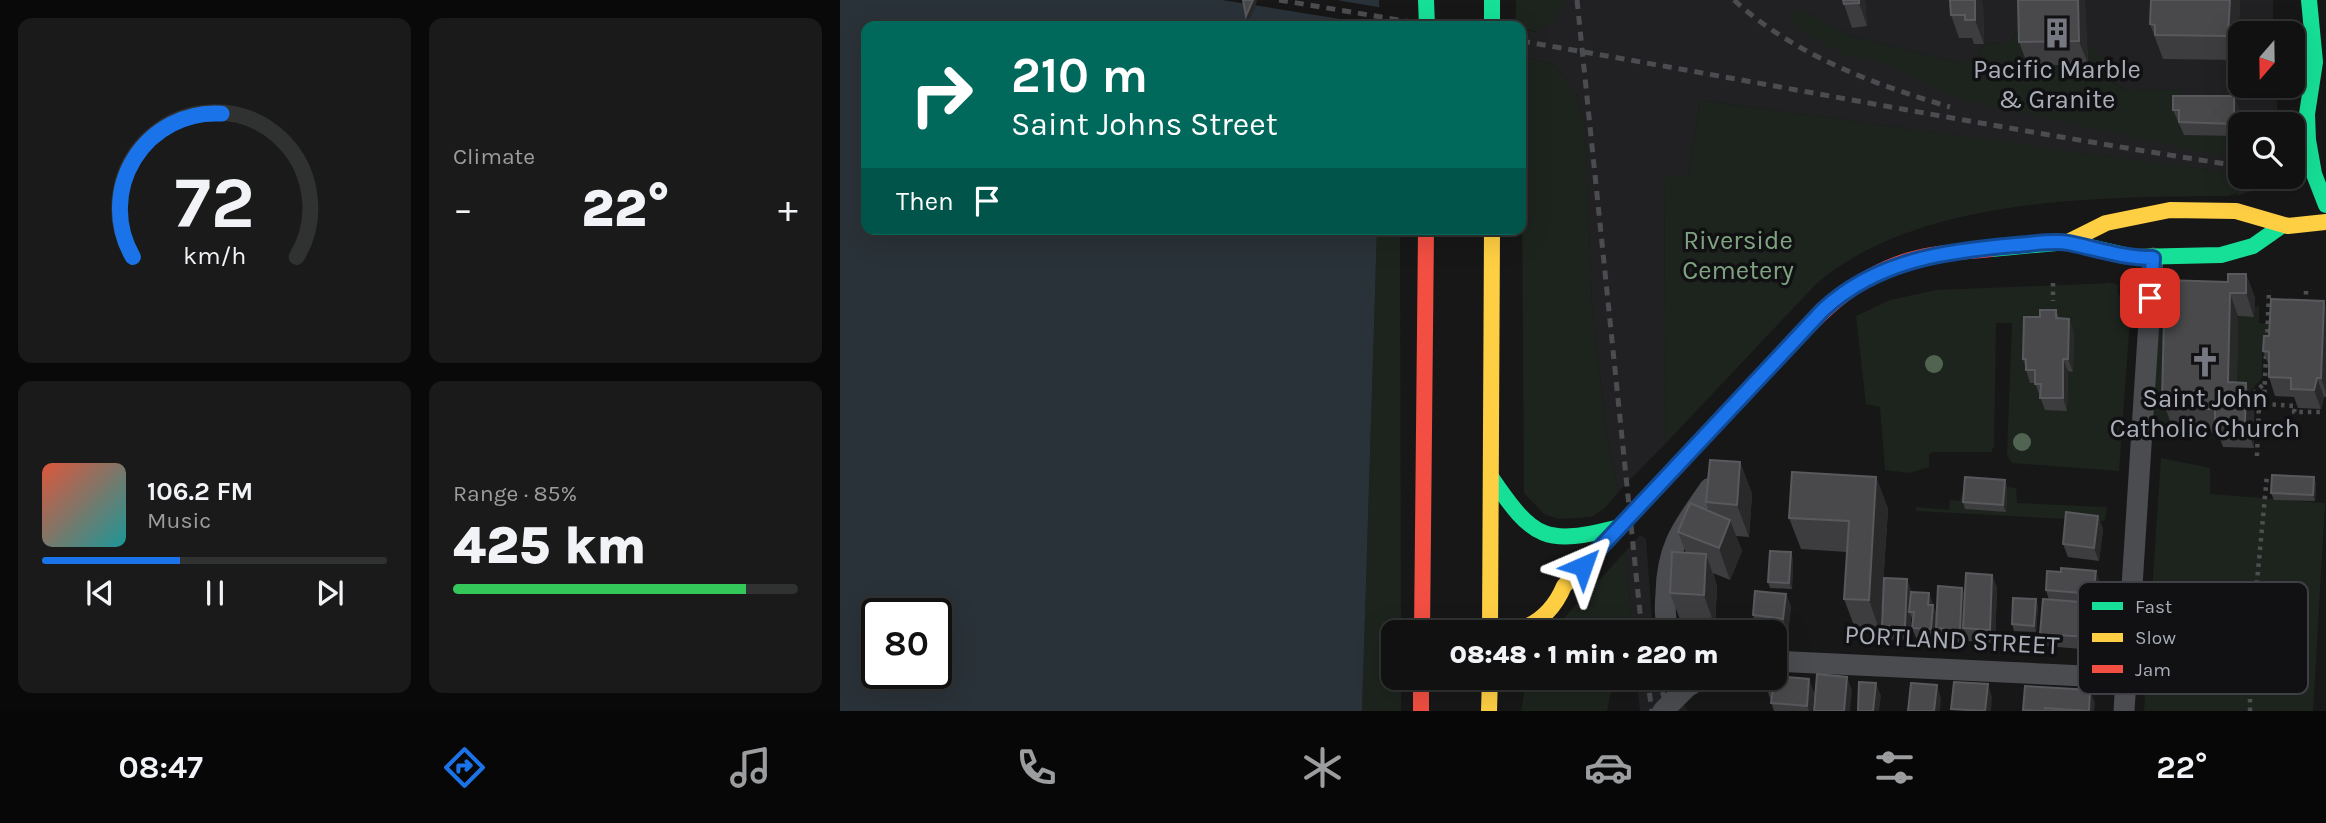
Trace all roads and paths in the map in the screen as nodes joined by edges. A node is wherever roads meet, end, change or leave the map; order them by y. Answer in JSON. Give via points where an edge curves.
{"nodes":[{"id":1,"x":1426,"y":0,"type":"edge"},
{"id":2,"x":1492,"y":0,"type":"edge"},
{"id":3,"x":2308,"y":0,"type":"edge"},
{"id":4,"x":1427,"y":21,"type":"edge"},
{"id":5,"x":1492,"y":21,"type":"edge"},
{"id":6,"x":2320,"y":55,"type":"edge"},
{"id":7,"x":2326,"y":205,"type":"edge"},
{"id":8,"x":2326,"y":222,"type":"edge"},
{"id":9,"x":2283,"y":225,"type":"junction"},
{"id":10,"x":1426,"y":235,"type":"edge"},
{"id":11,"x":1492,"y":235,"type":"edge"},
{"id":12,"x":2068,"y":242,"type":"junction"},
{"id":13,"x":2153,"y":258,"type":"junction"},
{"id":14,"x":2053,"y":283,"type":"dead end"},
{"id":15,"x":2306,"y":289,"type":"dead end"},
{"id":16,"x":2269,"y":290,"type":"dead end"},
{"id":17,"x":2053,"y":301,"type":"dead end"},
{"id":18,"x":2305,"y":309,"type":"edge"},
{"id":19,"x":2265,"y":384,"type":"junction"},
{"id":20,"x":2263,"y":404,"type":"junction"},
{"id":21,"x":2248,"y":406,"type":"edge"},
{"id":22,"x":2321,"y":412,"type":"dead end"},
{"id":23,"x":2257,"y":456,"type":"dead end"},
{"id":24,"x":2267,"y":475,"type":"dead end"},
{"id":25,"x":1491,"y":477,"type":"junction"},
{"id":26,"x":1710,"y":488,"type":"edge"},
{"id":27,"x":1620,"y":527,"type":"junction"},
{"id":28,"x":2132,"y":582,"type":"edge"},
{"id":29,"x":2257,"y":582,"type":"edge"},
{"id":30,"x":1564,"y":586,"type":"junction"},
{"id":31,"x":1538,"y":593,"type":"dead end"},
{"id":32,"x":1506,"y":611,"type":"dead end"},
{"id":33,"x":1422,"y":620,"type":"edge"},
{"id":34,"x":1492,"y":620,"type":"edge"},
{"id":35,"x":1500,"y":620,"type":"edge"},
{"id":36,"x":1539,"y":620,"type":"edge"},
{"id":37,"x":1667,"y":620,"type":"edge"},
{"id":38,"x":1787,"y":663,"type":"edge"},
{"id":39,"x":2078,"y":676,"type":"edge"},
{"id":40,"x":1422,"y":690,"type":"edge"},
{"id":41,"x":1490,"y":690,"type":"edge"},
{"id":42,"x":1684,"y":690,"type":"edge"},
{"id":43,"x":1421,"y":711,"type":"edge"},
{"id":44,"x":1489,"y":711,"type":"edge"},
{"id":45,"x":1663,"y":711,"type":"edge"}],
"edges":[{"from":1,"to":4,"type":"highway"},
{"from":2,"to":5,"type":"highway"},
{"from":3,"to":6,"type":"highway"},
{"from":6,"to":7,"type":"highway","via":[[2308,104],[2308,140]]},
{"from":8,"to":9,"type":"highway"},
{"from":9,"to":12,"type":"highway","via":[[2236,211],[2145,213],[2109,221]]},
{"from":9,"to":13,"type":"highway","via":[[2261,242],[2233,254]]},
{"from":10,"to":33,"type":"highway"},
{"from":11,"to":25,"type":"highway"},
{"from":12,"to":13,"type":"highway","via":[[2116,255]]},
{"from":12,"to":27,"type":"highway","via":[[1937,254],[1893,266],[1849,289],[1823,310]]},
{"from":13,"to":28,"type":"street"},
{"from":14,"to":17,"type":"path"},
{"from":15,"to":18,"type":"path"},
{"from":16,"to":19,"type":"path"},
{"from":19,"to":20,"type":"path"},
{"from":19,"to":21,"type":"path","via":[[2247,398]]},
{"from":20,"to":22,"type":"path","via":[[2295,406],[2294,412]]},
{"from":20,"to":23,"type":"path","via":[[2259,404]]},
{"from":24,"to":29,"type":"path"},
{"from":25,"to":27,"type":"highway","via":[[1517,516],[1543,534],[1569,540]]},
{"from":25,"to":34,"type":"highway"},
{"from":26,"to":37,"type":"street","via":[[1687,517],[1670,554]]},
{"from":27,"to":30,"type":"highway"},
{"from":30,"to":31,"type":"highway"},
{"from":30,"to":36,"type":"highway","via":[[1557,602]]},
{"from":32,"to":35,"type":"highway"},
{"from":38,"to":39,"type":"street","name":"PORTLAND STREET"},
{"from":40,"to":43,"type":"highway"},
{"from":41,"to":44,"type":"highway"},
{"from":42,"to":45,"type":"street"}]}
